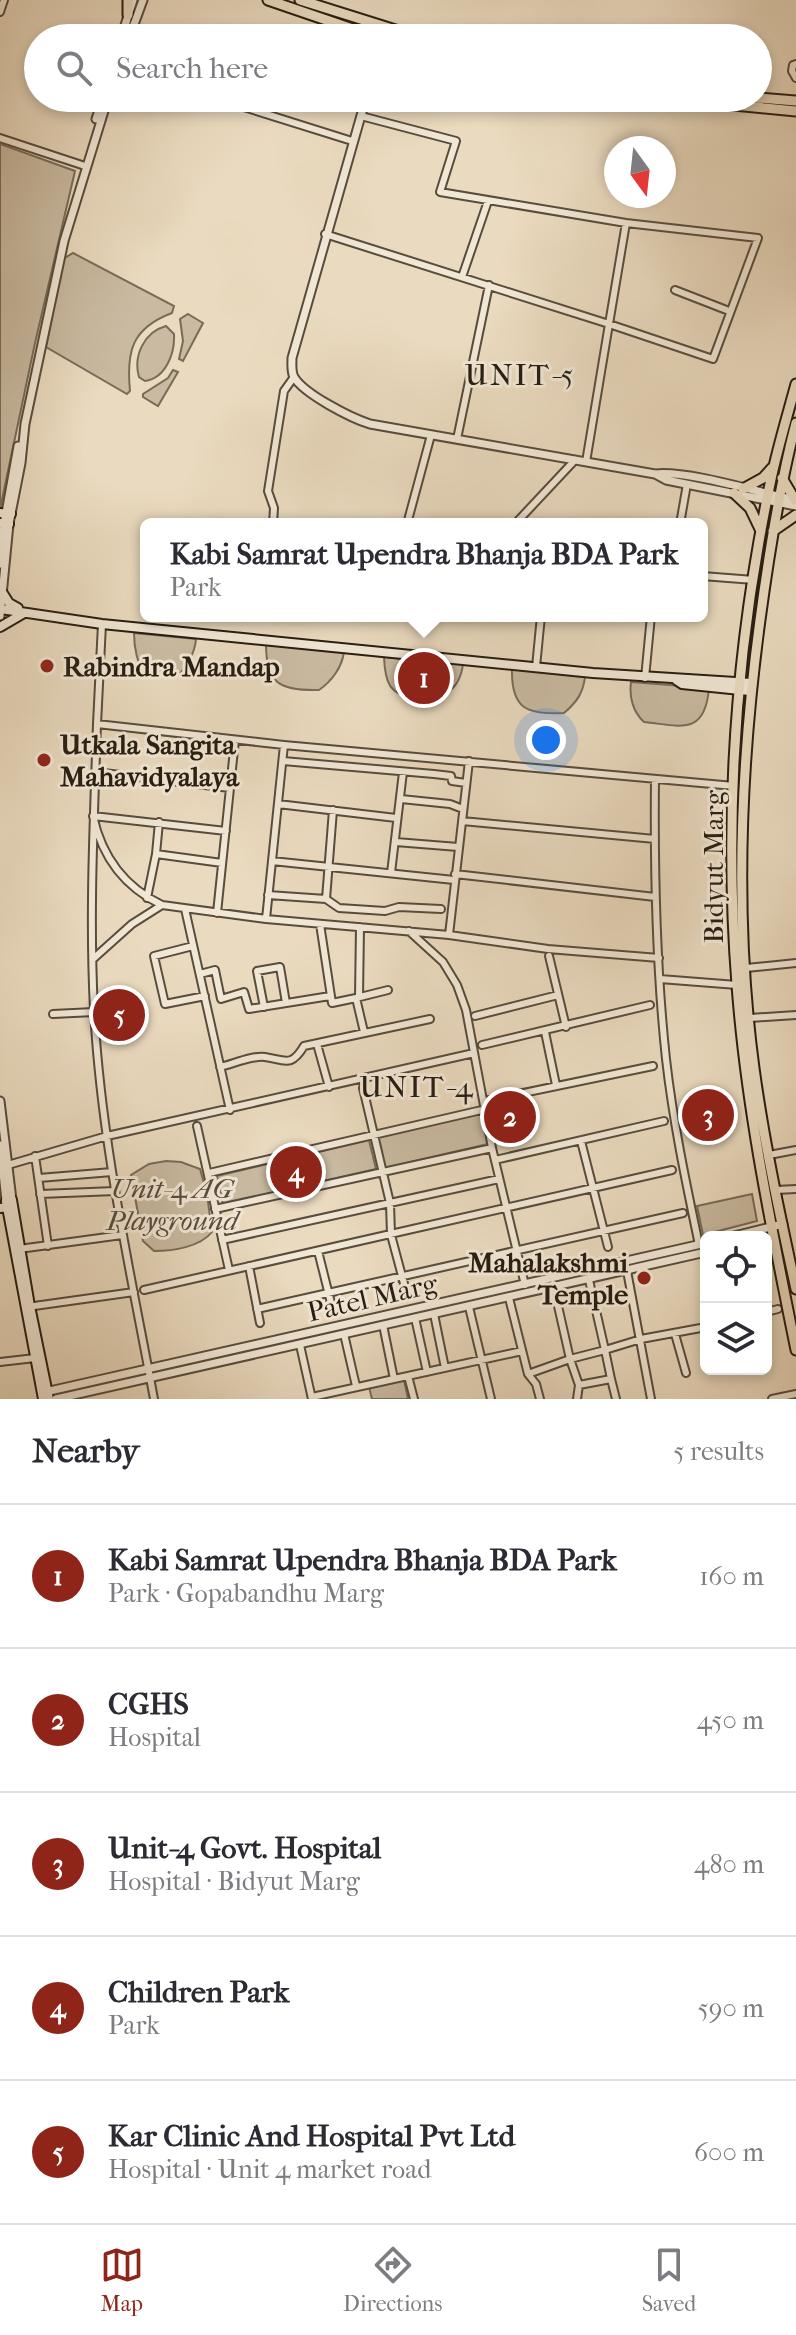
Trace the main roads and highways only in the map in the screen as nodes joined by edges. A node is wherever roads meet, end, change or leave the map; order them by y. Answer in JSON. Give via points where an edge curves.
{"nodes":[{"id":1,"x":131,"y":0,"type":"edge"},
{"id":2,"x":268,"y":0,"type":"edge"},
{"id":3,"x":300,"y":0,"type":"edge"},
{"id":4,"x":128,"y":15,"type":"road end"},
{"id":5,"x":347,"y":24,"type":"edge"},
{"id":6,"x":357,"y":24,"type":"edge"},
{"id":7,"x":772,"y":99,"type":"edge"},
{"id":8,"x":796,"y":101,"type":"edge"},
{"id":9,"x":772,"y":109,"type":"edge"},
{"id":10,"x":796,"y":111,"type":"edge"},
{"id":11,"x":796,"y":384,"type":"edge"},
{"id":12,"x":796,"y":423,"type":"edge"},
{"id":13,"x":775,"y":465,"type":"junction"},
{"id":14,"x":782,"y":478,"type":"junction"},
{"id":15,"x":773,"y":499,"type":"junction"},
{"id":16,"x":796,"y":502,"type":"edge"},
{"id":17,"x":796,"y":515,"type":"edge"},
{"id":18,"x":767,"y":533,"type":"junction"},
{"id":19,"x":2,"y":592,"type":"road end"},
{"id":20,"x":0,"y":609,"type":"edge"},
{"id":21,"x":25,"y":612,"type":"junction"},
{"id":22,"x":0,"y":627,"type":"edge"},
{"id":23,"x":745,"y":687,"type":"junction"},
{"id":24,"x":738,"y":859,"type":"junction"},
{"id":25,"x":6,"y":1204,"type":"edge"},
{"id":26,"x":776,"y":1231,"type":"edge"},
{"id":27,"x":794,"y":1270,"type":"edge"},
{"id":28,"x":796,"y":1289,"type":"edge"},
{"id":29,"x":27,"y":1307,"type":"junction"},
{"id":30,"x":796,"y":1350,"type":"edge"},
{"id":31,"x":45,"y":1395,"type":"edge"}],
"edges":[{"from":1,"to":4,"type":"main road"},
{"from":2,"to":5,"type":"main road"},
{"from":3,"to":6,"type":"main road"},
{"from":7,"to":8,"type":"main road"},
{"from":9,"to":10,"type":"main road"},
{"from":11,"to":13,"type":"main road","name":"Bidyut Marg"},
{"from":12,"to":14,"type":"main road","name":"Bidyut Marg"},
{"from":13,"to":15,"type":"main road","name":"Bidyut Marg"},
{"from":13,"to":18,"type":"main road","via":[[739,491]]},
{"from":14,"to":15,"type":"main road","name":"Bidyut Marg"},
{"from":14,"to":16,"type":"main road"},
{"from":15,"to":18,"type":"main road","name":"Bidyut Marg"},
{"from":17,"to":18,"type":"main road"},
{"from":18,"to":23,"type":"main road","name":"Bidyut Marg"},
{"from":18,"to":23,"type":"main road","name":"Bidyut Marg","via":[[754,580]]},
{"from":19,"to":21,"type":"main road"},
{"from":20,"to":21,"type":"main road"},
{"from":21,"to":22,"type":"main road"},
{"from":21,"to":23,"type":"main road"},
{"from":23,"to":24,"type":"main road","name":"Bidyut Marg"},
{"from":23,"to":24,"type":"main road","name":"Bidyut Marg","via":[[734,786]]},
{"from":24,"to":26,"type":"main road","name":"Bidyut Marg","via":[[754,1067],[776,1190]]},
{"from":24,"to":26,"type":"main road","name":"Bidyut Marg","via":[[737,985],[746,1074]]},
{"from":25,"to":29,"type":"main road"},
{"from":26,"to":27,"type":"main road","name":"Bidyut Marg"},
{"from":26,"to":30,"type":"main road","name":"Bidyut Marg"},
{"from":27,"to":28,"type":"main road","name":"Bidyut Marg"},
{"from":29,"to":31,"type":"main road"},
{"from":29,"to":31,"type":"main road"}]}
